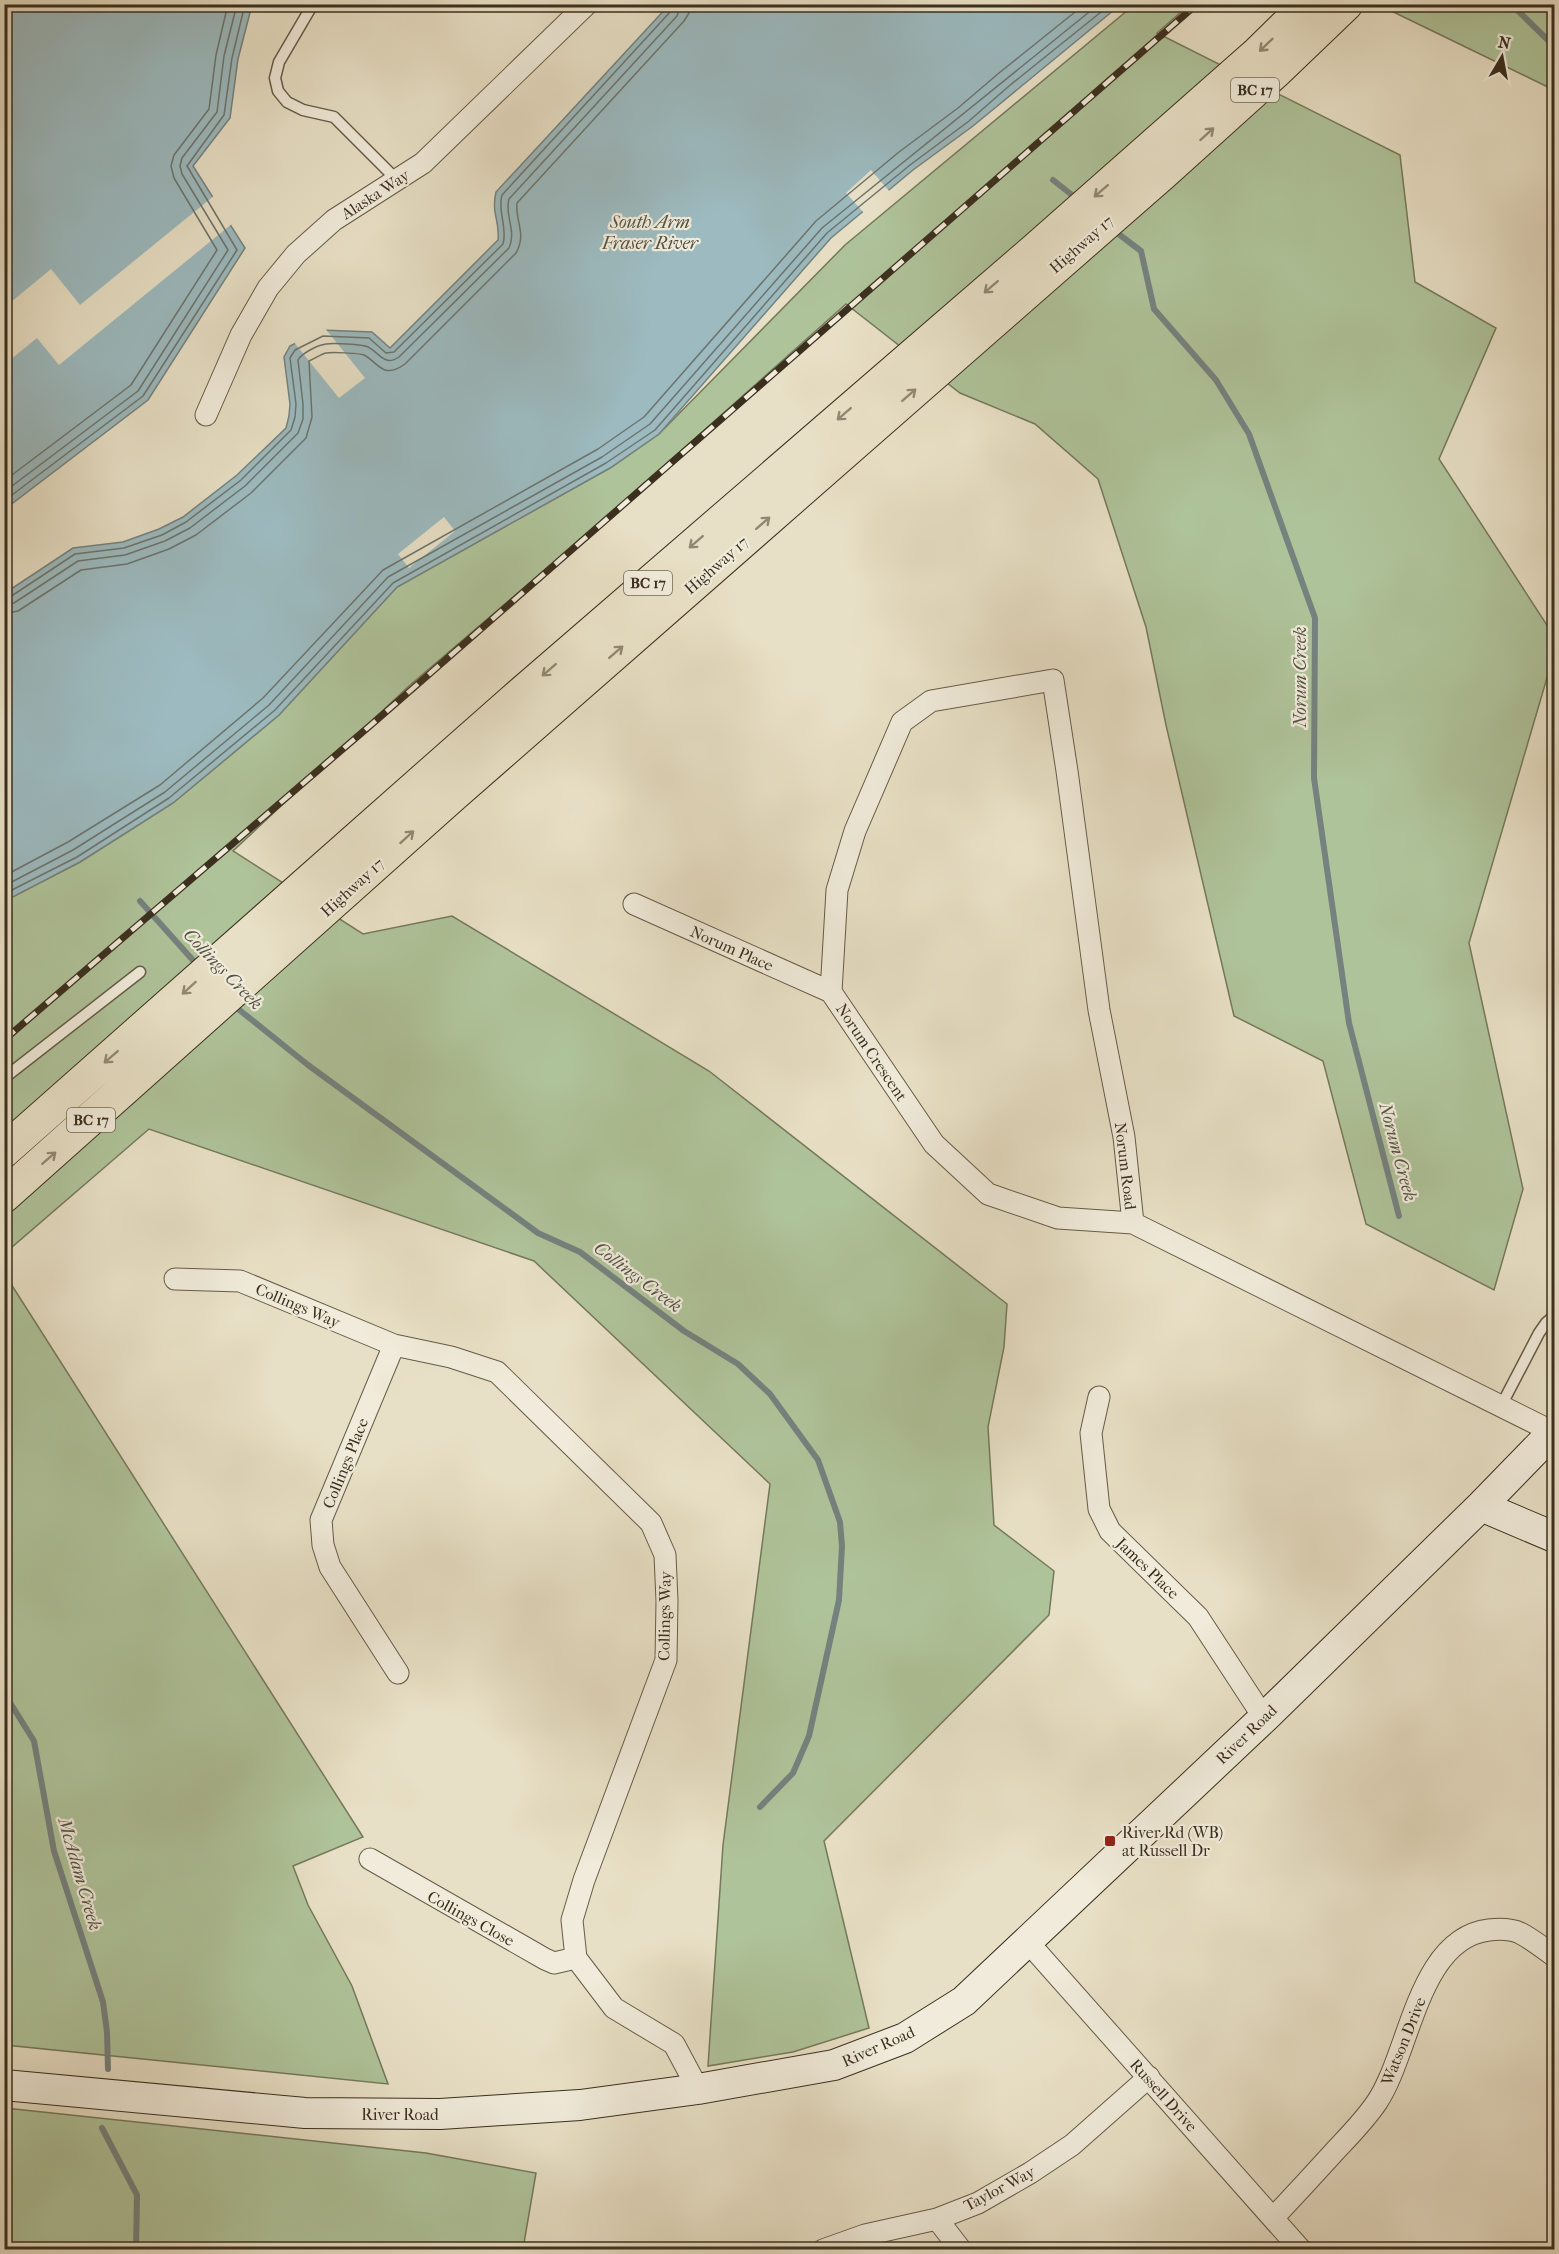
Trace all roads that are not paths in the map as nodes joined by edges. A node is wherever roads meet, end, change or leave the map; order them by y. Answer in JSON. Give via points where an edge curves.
{"nodes":[{"id":1,"x":313,"y":4,"type":"edge"},
{"id":2,"x":587,"y":4,"type":"edge"},
{"id":3,"x":1308,"y":4,"type":"edge"},
{"id":4,"x":1346,"y":4,"type":"edge"},
{"id":5,"x":1154,"y":163,"type":"junction"},
{"id":6,"x":397,"y":180,"type":"junction"},
{"id":7,"x":1044,"y":259,"type":"junction"},
{"id":8,"x":206,"y":415,"type":"dead end"},
{"id":9,"x":1053,"y":680,"type":"joint"},
{"id":10,"x":634,"y":904,"type":"dead end"},
{"id":11,"x":140,"y":972,"type":"dead end"},
{"id":12,"x":831,"y":993,"type":"junction"},
{"id":13,"x":4,"y":1078,"type":"edge"},
{"id":14,"x":4,"y":1151,"type":"edge"},
{"id":15,"x":4,"y":1196,"type":"edge"},
{"id":16,"x":1133,"y":1223,"type":"junction"},
{"id":17,"x":175,"y":1280,"type":"dead end"},
{"id":18,"x":1554,"y":1316,"type":"edge"},
{"id":19,"x":394,"y":1345,"type":"junction"},
{"id":20,"x":1099,"y":1397,"type":"dead end"},
{"id":21,"x":1501,"y":1406,"type":"junction"},
{"id":22,"x":1554,"y":1432,"type":"edge"},
{"id":23,"x":1481,"y":1506,"type":"junction"},
{"id":24,"x":1554,"y":1537,"type":"edge"},
{"id":25,"x":398,"y":1673,"type":"dead end"},
{"id":26,"x":1264,"y":1718,"type":"junction"},
{"id":27,"x":370,"y":1859,"type":"dead end"},
{"id":28,"x":1027,"y":1941,"type":"junction"},
{"id":29,"x":1554,"y":1956,"type":"edge"},
{"id":30,"x":576,"y":1958,"type":"junction"},
{"id":31,"x":1149,"y":2077,"type":"junction"},
{"id":32,"x":4,"y":2085,"type":"edge"},
{"id":33,"x":698,"y":2089,"type":"junction"},
{"id":34,"x":1273,"y":2218,"type":"junction"},
{"id":35,"x":937,"y":2219,"type":"junction"},
{"id":36,"x":823,"y":2250,"type":"edge"},
{"id":37,"x":961,"y":2250,"type":"edge"},
{"id":38,"x":1301,"y":2250,"type":"edge"}],
"edges":[{"from":1,"to":6,"type":"lane","via":[[279,62],[275,78],[278,92],[303,110],[333,117]]},
{"from":2,"to":6,"type":"street","name":"Alaska Way","via":[[423,163]]},
{"from":3,"to":5,"type":"highway","name":"Highway 17","number":"BC 17","one_way":true},
{"from":5,"to":4,"type":"highway","name":"Highway 17","number":"BC 17","one_way":true,"via":[[1274,73]]},
{"from":5,"to":7,"type":"highway","name":"Highway 17","number":"BC 17"},
{"from":6,"to":8,"type":"street","name":"Alaska Way","via":[[334,220],[296,254],[268,288],[241,334]]},
{"from":7,"to":14,"type":"highway","name":"Highway 17","number":"BC 17","one_way":true,"via":[[523,692]]},
{"from":15,"to":7,"type":"highway","name":"Highway 17","number":"BC 17","one_way":true,"via":[[286,946]]},
{"from":9,"to":12,"type":"street","name":"Norum Crescent","via":[[931,701],[902,722],[855,831],[837,890]]},
{"from":9,"to":16,"type":"street","name":"Norum Road","via":[[1099,1010],[1124,1137]]},
{"from":10,"to":12,"type":"street","name":"Norum Place"},
{"from":11,"to":13,"type":"lane"},
{"from":12,"to":16,"type":"street","name":"Norum Crescent","via":[[934,1144],[988,1194],[1058,1218]]},
{"from":16,"to":21,"type":"street","name":"Norum Road"},
{"from":17,"to":19,"type":"street","name":"Collings Way","via":[[240,1281]]},
{"from":18,"to":21,"type":"lane","via":[[1539,1333]]},
{"from":19,"to":25,"type":"street","name":"Collings Place","via":[[321,1520],[322,1545],[330,1567]]},
{"from":19,"to":30,"type":"street","name":"Collings Way","via":[[497,1372],[651,1523],[664,1555],[666,1660],[581,1890],[572,1920]]},
{"from":20,"to":26,"type":"street","name":"James Place","via":[[1091,1433],[1099,1509],[1110,1531],[1198,1617]]},
{"from":21,"to":22,"type":"street","name":"Norum Road"},
{"from":22,"to":23,"type":"street","name":"River Road"},
{"from":23,"to":24,"type":"street"},
{"from":23,"to":26,"type":"street","name":"River Road"},
{"from":26,"to":28,"type":"street","name":"River Road"},
{"from":27,"to":30,"type":"street","name":"Collings Close","via":[[545,1959],[554,1963]]},
{"from":28,"to":31,"type":"street","name":"Russell Drive"},
{"from":28,"to":33,"type":"street","name":"River Road","via":[[964,2001],[904,2038],[834,2065]]},
{"from":29,"to":34,"type":"street","name":"Watson Drive","via":[[1518,1933],[1498,1929],[1480,1931],[1453,1945],[1425,1988],[1378,2102]]},
{"from":30,"to":33,"type":"street","via":[[614,2008],[674,2044]]},
{"from":31,"to":34,"type":"street","name":"Russell Drive"},
{"from":31,"to":35,"type":"street","name":"Taylor Way","via":[[1056,2156],[978,2203]]},
{"from":32,"to":33,"type":"street","name":"River Road","via":[[305,2113],[440,2114],[580,2105]]},
{"from":34,"to":38,"type":"street","name":"Russell Drive"},
{"from":35,"to":36,"type":"street","name":"Taylor Way","via":[[864,2235]]},
{"from":35,"to":37,"type":"street"}]}
